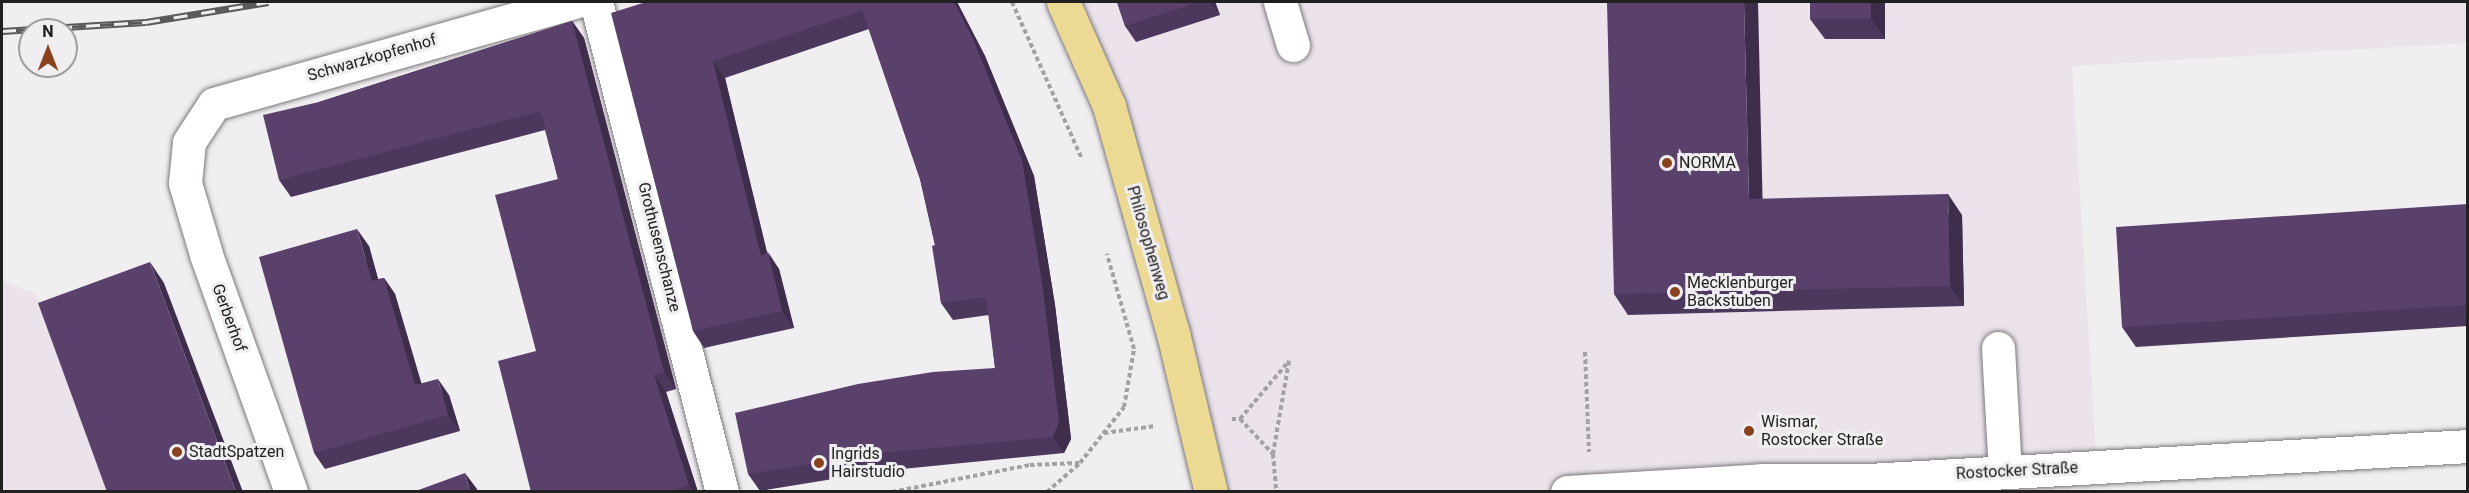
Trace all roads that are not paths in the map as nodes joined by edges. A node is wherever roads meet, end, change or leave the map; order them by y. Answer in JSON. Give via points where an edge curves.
{"nodes":[{"id":1,"x":574,"y":2,"type":"edge"},
{"id":2,"x":596,"y":2,"type":"edge"},
{"id":3,"x":1063,"y":2,"type":"edge"},
{"id":4,"x":1280,"y":2,"type":"edge"},
{"id":5,"x":1293,"y":45,"type":"dead end"},
{"id":6,"x":189,"y":142,"type":"joint"},
{"id":7,"x":1998,"y":348,"type":"dead end"},
{"id":8,"x":2468,"y":446,"type":"edge"},
{"id":9,"x":2005,"y":472,"type":"junction"},
{"id":10,"x":291,"y":492,"type":"edge"},
{"id":11,"x":722,"y":492,"type":"edge"},
{"id":12,"x":1211,"y":492,"type":"edge"},
{"id":13,"x":1567,"y":492,"type":"edge"}],
"edges":[{"from":1,"to":6,"type":"street","name":"Schwarzkopfenhof","via":[[214,104]]},
{"from":2,"to":11,"type":"street","name":"Grothusenschanze"},
{"from":3,"to":12,"type":"main road","name":"Philosophenweg","via":[[1109,106],[1196,422]]},
{"from":4,"to":5,"type":"street"},
{"from":6,"to":10,"type":"street","name":"Gerberhof","via":[[185,183],[206,254]]},
{"from":7,"to":9,"type":"street"},
{"from":8,"to":9,"type":"street","name":"Rostocker Straße"},
{"from":9,"to":13,"type":"street","name":"Rostocker Straße"}]}
